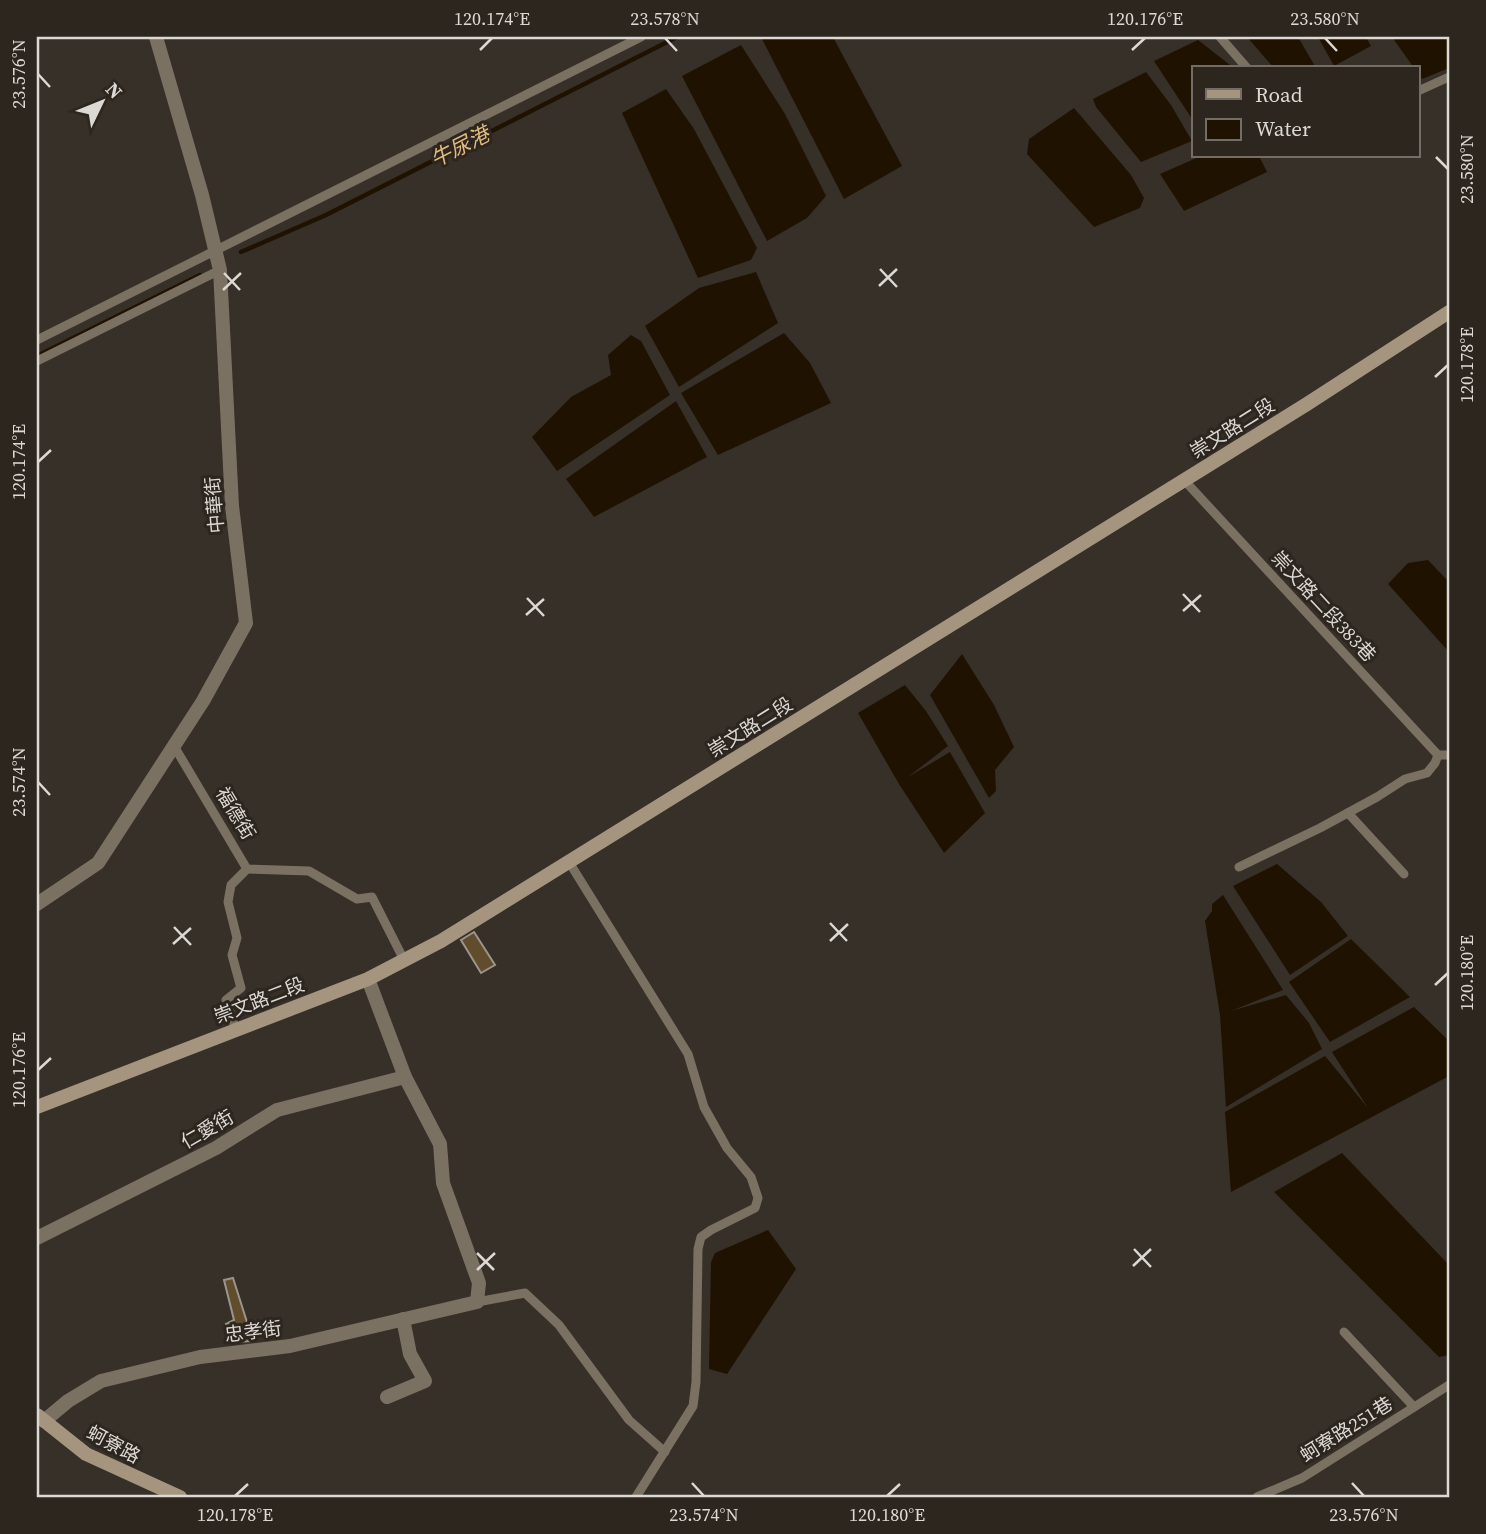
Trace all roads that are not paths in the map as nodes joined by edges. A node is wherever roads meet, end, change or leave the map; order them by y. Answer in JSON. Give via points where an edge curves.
{"nodes":[{"id":1,"x":156,"y":37,"type":"edge"},
{"id":2,"x":642,"y":37,"type":"edge"},
{"id":3,"x":1220,"y":37,"type":"edge"},
{"id":4,"x":1245,"y":66,"type":"edge"},
{"id":5,"x":1449,"y":77,"type":"edge"},
{"id":6,"x":1420,"y":90,"type":"edge"},
{"id":7,"x":215,"y":251,"type":"junction"},
{"id":8,"x":220,"y":270,"type":"junction"},
{"id":9,"x":1449,"y":312,"type":"edge"},
{"id":10,"x":37,"y":340,"type":"edge"},
{"id":11,"x":37,"y":361,"type":"edge"},
{"id":12,"x":1184,"y":480,"type":"junction"},
{"id":13,"x":174,"y":746,"type":"junction"},
{"id":14,"x":1438,"y":755,"type":"junction"},
{"id":15,"x":1449,"y":755,"type":"edge"},
{"id":16,"x":1348,"y":813,"type":"junction"},
{"id":17,"x":569,"y":862,"type":"junction"},
{"id":18,"x":1239,"y":867,"type":"dead end"},
{"id":19,"x":247,"y":869,"type":"junction"},
{"id":20,"x":1404,"y":874,"type":"dead end"},
{"id":21,"x":37,"y":904,"type":"edge"},
{"id":22,"x":404,"y":960,"type":"junction"},
{"id":23,"x":368,"y":979,"type":"junction"},
{"id":24,"x":236,"y":1030,"type":"junction"},
{"id":25,"x":405,"y":1077,"type":"junction"},
{"id":26,"x":37,"y":1107,"type":"edge"},
{"id":27,"x":37,"y":1238,"type":"edge"},
{"id":28,"x":477,"y":1302,"type":"junction"},
{"id":29,"x":403,"y":1319,"type":"junction"},
{"id":30,"x":1344,"y":1332,"type":"dead end"},
{"id":31,"x":1449,"y":1384,"type":"edge"},
{"id":32,"x":387,"y":1396,"type":"dead end"},
{"id":33,"x":1414,"y":1407,"type":"junction"},
{"id":34,"x":41,"y":1418,"type":"edge"},
{"id":35,"x":665,"y":1452,"type":"junction"},
{"id":36,"x":180,"y":1497,"type":"edge"},
{"id":37,"x":636,"y":1497,"type":"edge"},
{"id":38,"x":1257,"y":1497,"type":"edge"}],
"edges":[{"from":1,"to":7,"type":"street","name":"中華街"},
{"from":2,"to":7,"type":"lane"},
{"from":3,"to":4,"type":"lane"},
{"from":5,"to":6,"type":"lane"},
{"from":7,"to":8,"type":"street","name":"中華街"},
{"from":7,"to":10,"type":"lane"},
{"from":8,"to":11,"type":"lane"},
{"from":8,"to":13,"type":"street","name":"中華街","via":[[232,506],[246,623]]},
{"from":9,"to":12,"type":"street","name":"崇文路二段"},
{"from":12,"to":14,"type":"lane","name":"崇文路二段383巷"},
{"from":12,"to":17,"type":"street","name":"崇文路二段"},
{"from":13,"to":19,"type":"lane","name":"福德街"},
{"from":13,"to":21,"type":"street","name":"中華街","via":[[98,863]]},
{"from":14,"to":15,"type":"lane"},
{"from":14,"to":16,"type":"lane","via":[[1427,773],[1405,779]]},
{"from":16,"to":18,"type":"lane"},
{"from":16,"to":20,"type":"lane"},
{"from":17,"to":22,"type":"street","name":"崇文路二段"},
{"from":17,"to":35,"type":"lane","via":[[688,1054],[704,1107],[727,1148],[751,1177],[758,1198],[755,1208],[701,1237],[693,1406]]},
{"from":19,"to":22,"type":"lane","name":"福德街","via":[[309,871],[357,899],[372,897]]},
{"from":19,"to":24,"type":"lane","via":[[231,885],[228,902],[237,938],[232,956],[241,988],[226,1000]]},
{"from":22,"to":23,"type":"street","name":"崇文路二段"},
{"from":23,"to":24,"type":"street","name":"崇文路二段"},
{"from":23,"to":25,"type":"street"},
{"from":24,"to":26,"type":"street","name":"崇文路二段"},
{"from":25,"to":27,"type":"street","name":"仁愛街","via":[[277,1110],[216,1148]]},
{"from":25,"to":28,"type":"street","via":[[440,1144],[443,1183],[479,1283]]},
{"from":28,"to":29,"type":"street","name":"忠孝街"},
{"from":28,"to":35,"type":"lane","via":[[525,1293],[559,1325],[629,1420]]},
{"from":29,"to":32,"type":"street","via":[[410,1354],[425,1381]]},
{"from":29,"to":34,"type":"street","name":"忠孝街","via":[[290,1346],[200,1357],[102,1381]]},
{"from":30,"to":33,"type":"lane"},
{"from":31,"to":33,"type":"lane","name":"蚵寮路251巷"},
{"from":33,"to":38,"type":"lane","name":"蚵寮路251巷","via":[[1302,1478]]},
{"from":34,"to":36,"type":"street","name":"蚵寮路","via":[[86,1454]]},
{"from":35,"to":37,"type":"lane"}]}
